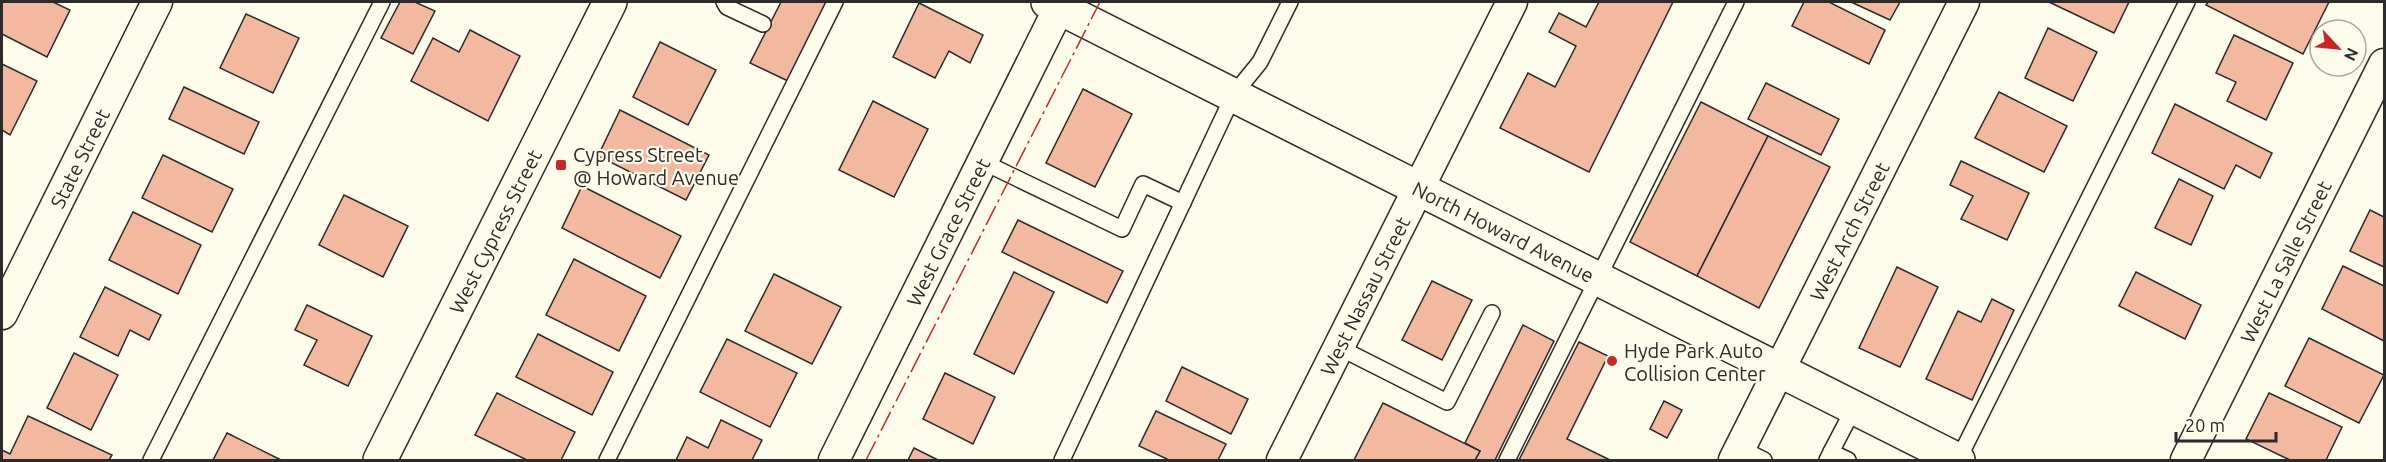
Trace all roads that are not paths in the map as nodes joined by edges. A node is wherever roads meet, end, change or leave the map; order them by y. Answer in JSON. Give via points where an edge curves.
{"nodes":[{"id":1,"x":157,"y":2,"type":"edge"},
{"id":2,"x":382,"y":2,"type":"edge"},
{"id":3,"x":610,"y":2,"type":"edge"},
{"id":4,"x":724,"y":2,"type":"edge"},
{"id":5,"x":835,"y":2,"type":"edge"},
{"id":6,"x":1290,"y":2,"type":"edge"},
{"id":7,"x":1512,"y":2,"type":"edge"},
{"id":8,"x":1736,"y":2,"type":"edge"},
{"id":9,"x":1964,"y":2,"type":"edge"},
{"id":10,"x":2187,"y":2,"type":"edge"},
{"id":11,"x":1056,"y":3,"type":"edge"},
{"id":12,"x":763,"y":24,"type":"dead end"},
{"id":13,"x":2385,"y":64,"type":"edge"},
{"id":14,"x":1234,"y":94,"type":"junction"},
{"id":15,"x":983,"y":162,"type":"junction"},
{"id":16,"x":1418,"y":188,"type":"junction"},
{"id":17,"x":1183,"y":202,"type":"junction"},
{"id":18,"x":1597,"y":278,"type":"junction"},
{"id":19,"x":1492,"y":313,"type":"dead end"},
{"id":20,"x":2,"y":314,"type":"edge"},
{"id":21,"x":1338,"y":347,"type":"junction"},
{"id":22,"x":1779,"y":371,"type":"junction"},
{"id":23,"x":1854,"y":408,"type":"junction"},
{"id":24,"x":1746,"y":456,"type":"edge"},
{"id":25,"x":1829,"y":456,"type":"edge"},
{"id":26,"x":151,"y":460,"type":"edge"},
{"id":27,"x":380,"y":460,"type":"edge"},
{"id":28,"x":608,"y":460,"type":"edge"},
{"id":29,"x":834,"y":460,"type":"edge"},
{"id":30,"x":1062,"y":460,"type":"edge"},
{"id":31,"x":1282,"y":460,"type":"edge"},
{"id":32,"x":1507,"y":460,"type":"edge"},
{"id":33,"x":1848,"y":460,"type":"edge"},
{"id":34,"x":1958,"y":460,"type":"edge"},
{"id":35,"x":2186,"y":460,"type":"edge"}],
"edges":[{"from":1,"to":20,"type":"street","name":"State Street"},
{"from":2,"to":26,"type":"lane"},
{"from":3,"to":27,"type":"main road","name":"West Cypress Street"},
{"from":4,"to":12,"type":"lane"},
{"from":5,"to":28,"type":"lane"},
{"from":6,"to":14,"type":"lane","via":[[1260,62]]},
{"from":7,"to":16,"type":"street","name":"West Nassau Street"},
{"from":8,"to":18,"type":"lane"},
{"from":9,"to":22,"type":"street","name":"West Arch Street"},
{"from":10,"to":34,"type":"lane"},
{"from":11,"to":14,"type":"main road","name":"North Howard Avenue"},
{"from":11,"to":15,"type":"street","name":"West Grace Street"},
{"from":13,"to":35,"type":"street","name":"West La Salle Street"},
{"from":14,"to":16,"type":"main road","name":"North Howard Avenue"},
{"from":14,"to":17,"type":"lane"},
{"from":15,"to":17,"type":"lane","via":[[1122,229],[1143,184]]},
{"from":15,"to":29,"type":"street","name":"West Grace Street"},
{"from":16,"to":18,"type":"main road","name":"North Howard Avenue"},
{"from":16,"to":21,"type":"street","name":"West Nassau Street"},
{"from":17,"to":30,"type":"lane"},
{"from":18,"to":22,"type":"main road","name":"North Howard Avenue"},
{"from":18,"to":32,"type":"lane"},
{"from":19,"to":21,"type":"lane","via":[[1447,402]]},
{"from":21,"to":31,"type":"street","name":"West Nassau Street"},
{"from":22,"to":23,"type":"main road","name":"North Howard Avenue"},
{"from":22,"to":24,"type":"street","name":"West Arch Street"},
{"from":23,"to":25,"type":"lane"},
{"from":23,"to":34,"type":"main road","name":"North Howard Avenue","via":[[1920,447]]},
{"from":25,"to":33,"type":"lane"}]}
